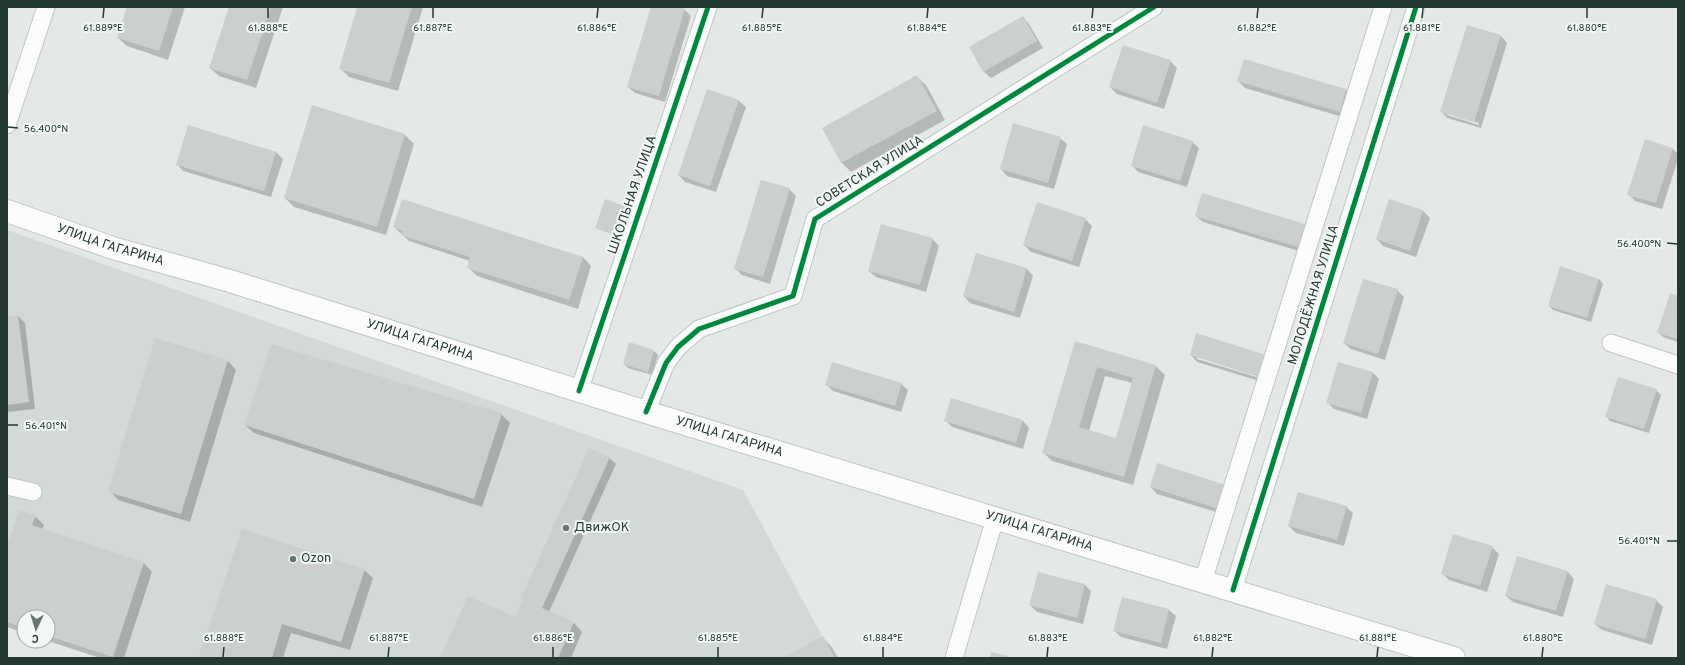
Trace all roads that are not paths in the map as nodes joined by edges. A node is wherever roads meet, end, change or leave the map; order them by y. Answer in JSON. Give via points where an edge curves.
{"nodes":[{"id":1,"x":46,"y":7,"type":"edge"},
{"id":2,"x":708,"y":7,"type":"edge"},
{"id":3,"x":1154,"y":7,"type":"edge"},
{"id":4,"x":1383,"y":7,"type":"edge"},
{"id":5,"x":1416,"y":7,"type":"edge"},
{"id":6,"x":7,"y":125,"type":"edge"},
{"id":7,"x":7,"y":211,"type":"edge"},
{"id":8,"x":1612,"y":343,"type":"dead end"},
{"id":9,"x":1678,"y":365,"type":"edge"},
{"id":10,"x":579,"y":391,"type":"junction"},
{"id":11,"x":646,"y":412,"type":"junction"},
{"id":12,"x":7,"y":486,"type":"edge"},
{"id":13,"x":33,"y":492,"type":"dead end"},
{"id":14,"x":995,"y":518,"type":"junction"},
{"id":15,"x":1203,"y":581,"type":"junction"},
{"id":16,"x":1233,"y":590,"type":"junction"},
{"id":17,"x":954,"y":658,"type":"edge"},
{"id":18,"x":1454,"y":658,"type":"edge"}],
"edges":[{"from":1,"to":6,"type":"street"},
{"from":2,"to":10,"type":"street","name":"ШКОЛЬНАЯ УЛИЦА"},
{"from":3,"to":11,"type":"street","name":"СОВЕТСКАЯ УЛИЦА","via":[[815,219],[793,296],[699,329],[678,347],[666,363]]},
{"from":4,"to":15,"type":"street","name":"МОЛОДЁЖНАЯ УЛИЦА"},
{"from":5,"to":16,"type":"street","name":"МОЛОДЁЖНАЯ УЛИЦА"},
{"from":7,"to":10,"type":"main road","name":"УЛИЦА ГАГАРИНА","via":[[114,248],[230,281]]},
{"from":8,"to":9,"type":"street"},
{"from":10,"to":11,"type":"main road","name":"УЛИЦА ГАГАРИНА"},
{"from":11,"to":14,"type":"main road","name":"УЛИЦА ГАГАРИНА"},
{"from":12,"to":13,"type":"street"},
{"from":14,"to":15,"type":"main road","name":"УЛИЦА ГАГАРИНА"},
{"from":14,"to":17,"type":"street"},
{"from":15,"to":16,"type":"main road","name":"УЛИЦА ГАГАРИНА"},
{"from":16,"to":18,"type":"main road","name":"УЛИЦА ГАГАРИНА"}]}
